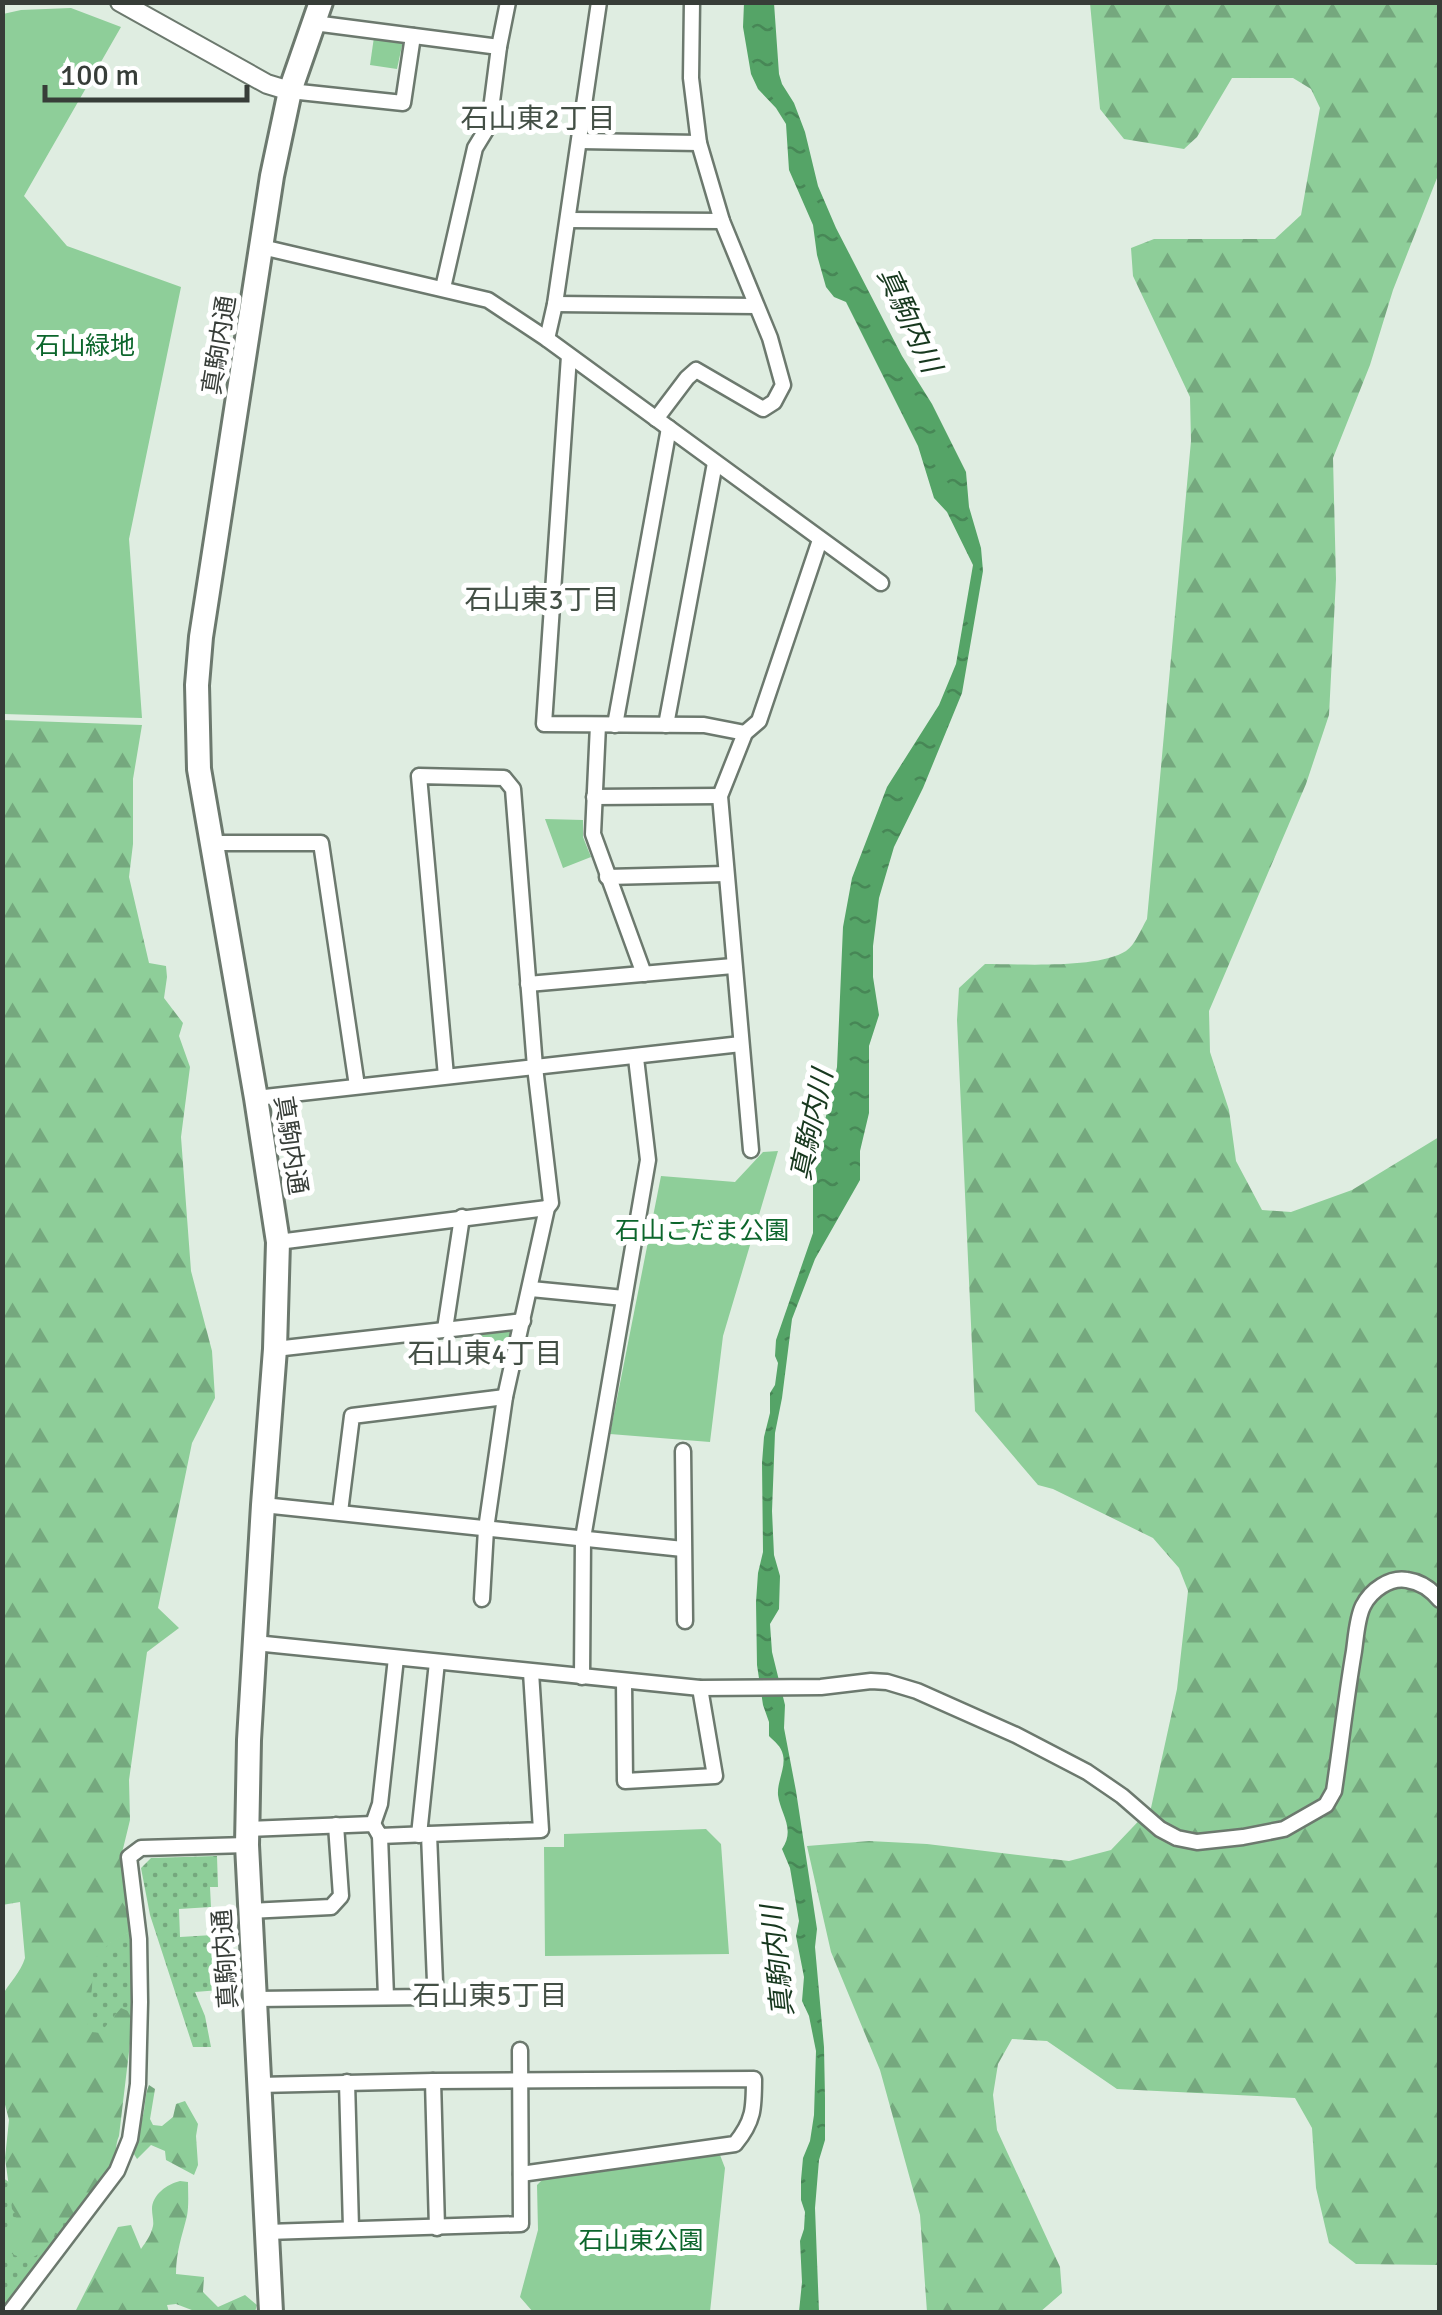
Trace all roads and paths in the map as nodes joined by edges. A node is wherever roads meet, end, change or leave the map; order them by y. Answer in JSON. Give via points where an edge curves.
{"nodes":[{"id":1,"x":120,"y":2,"type":"edge"},
{"id":2,"x":508,"y":2,"type":"edge"},
{"id":3,"x":599,"y":2,"type":"edge"},
{"id":4,"x":692,"y":2,"type":"edge"},
{"id":5,"x":318,"y":13,"type":"edge"},
{"id":6,"x":413,"y":36,"type":"junction"},
{"id":7,"x":500,"y":47,"type":"junction"},
{"id":8,"x":290,"y":91,"type":"junction"},
{"id":9,"x":580,"y":141,"type":"junction"},
{"id":10,"x":700,"y":143,"type":"junction"},
{"id":11,"x":568,"y":220,"type":"junction"},
{"id":12,"x":722,"y":221,"type":"junction"},
{"id":13,"x":262,"y":247,"type":"junction"},
{"id":14,"x":443,"y":288,"type":"junction"},
{"id":15,"x":556,"y":304,"type":"junction"},
{"id":16,"x":756,"y":306,"type":"junction"},
{"id":17,"x":547,"y":340,"type":"junction"},
{"id":18,"x":569,"y":356,"type":"junction"},
{"id":19,"x":663,"y":424,"type":"junction"},
{"id":20,"x":715,"y":463,"type":"junction"},
{"id":21,"x":820,"y":540,"type":"junction"},
{"id":22,"x":881,"y":583,"type":"dead end"},
{"id":23,"x":598,"y":725,"type":"junction"},
{"id":24,"x":615,"y":725,"type":"junction"},
{"id":25,"x":666,"y":725,"type":"junction"},
{"id":26,"x":744,"y":733,"type":"junction"},
{"id":27,"x":720,"y":796,"type":"junction"},
{"id":28,"x":594,"y":797,"type":"junction"},
{"id":29,"x":212,"y":842,"type":"junction"},
{"id":30,"x":726,"y":874,"type":"junction"},
{"id":31,"x":607,"y":878,"type":"junction"},
{"id":32,"x":733,"y":966,"type":"junction"},
{"id":33,"x":644,"y":974,"type":"junction"},
{"id":34,"x":528,"y":984,"type":"junction"},
{"id":35,"x":741,"y":1044,"type":"junction"},
{"id":36,"x":636,"y":1058,"type":"junction"},
{"id":37,"x":536,"y":1067,"type":"junction"},
{"id":38,"x":446,"y":1076,"type":"junction"},
{"id":39,"x":357,"y":1086,"type":"junction"},
{"id":40,"x":256,"y":1098,"type":"junction"},
{"id":41,"x":751,"y":1150,"type":"dead end"},
{"id":42,"x":548,"y":1208,"type":"junction"},
{"id":43,"x":462,"y":1217,"type":"junction"},
{"id":44,"x":278,"y":1242,"type":"junction"},
{"id":45,"x":531,"y":1289,"type":"junction"},
{"id":46,"x":624,"y":1298,"type":"junction"},
{"id":47,"x":523,"y":1321,"type":"junction"},
{"id":48,"x":445,"y":1328,"type":"junction"},
{"id":49,"x":276,"y":1349,"type":"junction"},
{"id":50,"x":505,"y":1397,"type":"junction"},
{"id":51,"x":683,"y":1450,"type":"dead end"},
{"id":52,"x":263,"y":1505,"type":"junction"},
{"id":53,"x":340,"y":1512,"type":"junction"},
{"id":54,"x":486,"y":1529,"type":"junction"},
{"id":55,"x":583,"y":1538,"type":"junction"},
{"id":56,"x":683,"y":1549,"type":"junction"},
{"id":57,"x":482,"y":1599,"type":"dead end"},
{"id":58,"x":1440,"y":1600,"type":"edge"},
{"id":59,"x":684,"y":1621,"type":"dead end"},
{"id":60,"x":255,"y":1643,"type":"junction"},
{"id":61,"x":396,"y":1658,"type":"junction"},
{"id":62,"x":437,"y":1662,"type":"junction"},
{"id":63,"x":531,"y":1672,"type":"junction"},
{"id":64,"x":582,"y":1677,"type":"junction"},
{"id":65,"x":624,"y":1681,"type":"junction"},
{"id":66,"x":706,"y":1688,"type":"junction"},
{"id":67,"x":336,"y":1825,"type":"junction"},
{"id":68,"x":376,"y":1830,"type":"junction"},
{"id":69,"x":424,"y":1834,"type":"junction"},
{"id":70,"x":247,"y":1837,"type":"junction"},
{"id":71,"x":249,"y":1911,"type":"junction"},
{"id":72,"x":386,"y":1997,"type":"junction"},
{"id":73,"x":255,"y":1999,"type":"junction"},
{"id":74,"x":520,"y":2050,"type":"dead end"},
{"id":75,"x":433,"y":2080,"type":"junction"},
{"id":76,"x":521,"y":2080,"type":"junction"},
{"id":77,"x":347,"y":2082,"type":"junction"},
{"id":78,"x":259,"y":2085,"type":"junction"},
{"id":79,"x":521,"y":2174,"type":"junction"},
{"id":80,"x":351,"y":2228,"type":"junction"},
{"id":81,"x":437,"y":2228,"type":"junction"},
{"id":82,"x":268,"y":2232,"type":"junction"},
{"id":83,"x":10,"y":2312,"type":"edge"},
{"id":84,"x":271,"y":2312,"type":"edge"}],
"edges":[{"from":1,"to":8,"type":"street"},
{"from":2,"to":7,"type":"street"},
{"from":3,"to":9,"type":"street"},
{"from":4,"to":10,"type":"street","via":[[691,78]]},
{"from":5,"to":6,"type":"street"},
{"from":5,"to":8,"type":"highway","name":"真駒内通"},
{"from":6,"to":7,"type":"street"},
{"from":6,"to":8,"type":"street","via":[[403,103]]},
{"from":7,"to":14,"type":"street","via":[[489,126],[475,148]]},
{"from":8,"to":13,"type":"highway","name":"真駒内通"},
{"from":9,"to":10,"type":"street"},
{"from":9,"to":11,"type":"street"},
{"from":10,"to":12,"type":"street"},
{"from":11,"to":12,"type":"street"},
{"from":11,"to":15,"type":"street"},
{"from":12,"to":16,"type":"street"},
{"from":13,"to":14,"type":"street"},
{"from":13,"to":29,"type":"highway","name":"真駒内通","via":[[197,685],[200,769]]},
{"from":14,"to":17,"type":"street","via":[[488,300]]},
{"from":15,"to":16,"type":"street"},
{"from":15,"to":17,"type":"street"},
{"from":16,"to":19,"type":"street","via":[[782,376],[774,402],[764,410],[756,407],[696,370]]},
{"from":17,"to":18,"type":"street"},
{"from":18,"to":19,"type":"street"},
{"from":18,"to":23,"type":"street","via":[[544,724]]},
{"from":19,"to":20,"type":"street"},
{"from":19,"to":24,"type":"street"},
{"from":20,"to":21,"type":"street"},
{"from":20,"to":25,"type":"street"},
{"from":21,"to":22,"type":"street"},
{"from":21,"to":26,"type":"street","via":[[759,721]]},
{"from":23,"to":24,"type":"street"},
{"from":23,"to":28,"type":"street"},
{"from":24,"to":25,"type":"street"},
{"from":25,"to":26,"type":"street"},
{"from":26,"to":27,"type":"street"},
{"from":27,"to":28,"type":"street"},
{"from":27,"to":30,"type":"street"},
{"from":28,"to":31,"type":"street","via":[[592,834]]},
{"from":29,"to":39,"type":"street","via":[[322,843]]},
{"from":29,"to":40,"type":"highway","name":"真駒内通"},
{"from":30,"to":31,"type":"street"},
{"from":30,"to":32,"type":"street"},
{"from":31,"to":33,"type":"street"},
{"from":32,"to":33,"type":"street"},
{"from":32,"to":35,"type":"street"},
{"from":33,"to":34,"type":"street"},
{"from":34,"to":37,"type":"street"},
{"from":34,"to":38,"type":"street","via":[[513,790],[504,778],[419,776]]},
{"from":35,"to":36,"type":"street"},
{"from":35,"to":41,"type":"street"},
{"from":36,"to":37,"type":"street"},
{"from":36,"to":46,"type":"street","via":[[648,1160]]},
{"from":37,"to":38,"type":"street"},
{"from":37,"to":42,"type":"street"},
{"from":38,"to":39,"type":"street"},
{"from":39,"to":40,"type":"street"},
{"from":40,"to":44,"type":"highway","name":"真駒内通"},
{"from":42,"to":43,"type":"street"},
{"from":42,"to":45,"type":"street"},
{"from":43,"to":44,"type":"street"},
{"from":43,"to":48,"type":"street"},
{"from":44,"to":49,"type":"highway","name":"真駒内通"},
{"from":45,"to":46,"type":"street"},
{"from":45,"to":47,"type":"street"},
{"from":46,"to":55,"type":"street"},
{"from":47,"to":48,"type":"street"},
{"from":47,"to":50,"type":"street"},
{"from":48,"to":49,"type":"street"},
{"from":49,"to":52,"type":"highway","name":"真駒内通"},
{"from":50,"to":53,"type":"street","via":[[352,1416]]},
{"from":50,"to":54,"type":"street"},
{"from":51,"to":56,"type":"street"},
{"from":52,"to":53,"type":"street"},
{"from":52,"to":60,"type":"highway","name":"真駒内通"},
{"from":53,"to":54,"type":"street"},
{"from":54,"to":55,"type":"street"},
{"from":54,"to":57,"type":"street"},
{"from":55,"to":56,"type":"street"},
{"from":55,"to":64,"type":"street"},
{"from":56,"to":59,"type":"street"},
{"from":58,"to":66,"type":"street","via":[[1423,1584],[1401,1578],[1363,1606],[1334,1791],[1326,1805],[1284,1829],[1243,1837],[1177,1838],[1087,1772],[901,1686],[871,1681]]},
{"from":60,"to":61,"type":"street"},
{"from":60,"to":70,"type":"highway","name":"真駒内通"},
{"from":61,"to":62,"type":"street"},
{"from":61,"to":68,"type":"street"},
{"from":62,"to":63,"type":"street"},
{"from":62,"to":69,"type":"street"},
{"from":63,"to":64,"type":"street"},
{"from":63,"to":69,"type":"street","via":[[541,1830]]},
{"from":64,"to":65,"type":"street"},
{"from":65,"to":66,"type":"street"},
{"from":65,"to":66,"type":"street","via":[[625,1781],[715,1776]]},
{"from":67,"to":68,"type":"street"},
{"from":67,"to":70,"type":"street"},
{"from":67,"to":71,"type":"street","via":[[341,1896],[331,1907]]},
{"from":68,"to":69,"type":"street"},
{"from":68,"to":72,"type":"street"},
{"from":69,"to":72,"type":"street","via":[[435,1982],[427,1997]]},
{"from":70,"to":71,"type":"highway","name":"真駒内通"},
{"from":70,"to":83,"type":"street","via":[[141,1848],[129,1858],[140,1939],[138,2084],[130,2139],[118,2171]]},
{"from":71,"to":73,"type":"highway","name":"真駒内通"},
{"from":72,"to":73,"type":"street"},
{"from":73,"to":78,"type":"highway","name":"真駒内通"},
{"from":74,"to":76,"type":"street"},
{"from":75,"to":76,"type":"street"},
{"from":75,"to":77,"type":"street"},
{"from":75,"to":81,"type":"street"},
{"from":76,"to":79,"type":"street"},
{"from":76,"to":79,"type":"street","via":[[754,2078],[748,2127],[735,2144]]},
{"from":77,"to":78,"type":"street"},
{"from":77,"to":80,"type":"street"},
{"from":78,"to":82,"type":"highway","name":"真駒内通"},
{"from":79,"to":81,"type":"street","via":[[521,2224]]},
{"from":80,"to":81,"type":"street"},
{"from":80,"to":82,"type":"street"},
{"from":82,"to":84,"type":"highway","name":"真駒内通"}]}
